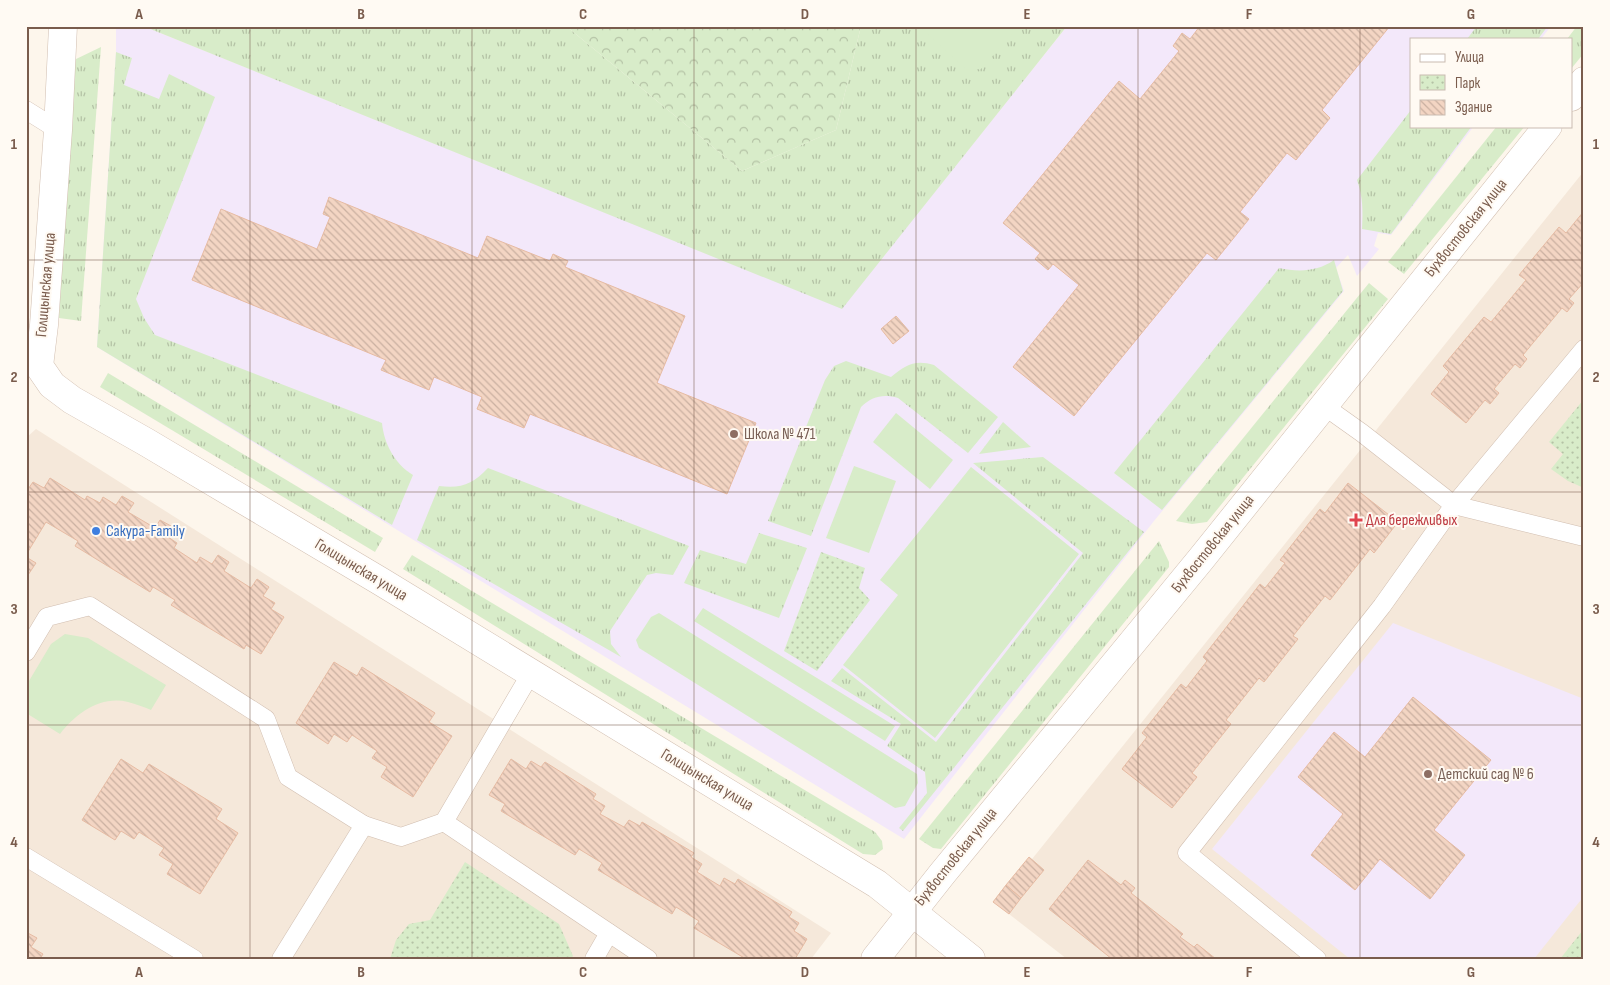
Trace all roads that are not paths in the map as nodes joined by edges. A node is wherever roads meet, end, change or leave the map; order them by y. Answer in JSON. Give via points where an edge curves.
{"nodes":[{"id":1,"x":63,"y":26,"type":"edge"},
{"id":2,"x":1584,"y":81,"type":"edge"},
{"id":3,"x":1572,"y":96,"type":"edge"},
{"id":4,"x":26,"y":110,"type":"edge"},
{"id":5,"x":1546,"y":128,"type":"edge"},
{"id":6,"x":58,"y":130,"type":"junction"},
{"id":7,"x":1584,"y":349,"type":"edge"},
{"id":8,"x":32,"y":370,"type":"edge"},
{"id":9,"x":1324,"y":406,"type":"junction"},
{"id":10,"x":1454,"y":506,"type":"junction"},
{"id":11,"x":1584,"y":537,"type":"edge"},
{"id":12,"x":26,"y":652,"type":"edge"},
{"id":13,"x":531,"y":673,"type":"junction"},
{"id":14,"x":444,"y":822,"type":"junction"},
{"id":15,"x":364,"y":825,"type":"junction"},
{"id":16,"x":26,"y":857,"type":"edge"},
{"id":17,"x":912,"y":912,"type":"junction"},
{"id":18,"x":609,"y":933,"type":"junction"},
{"id":19,"x":194,"y":959,"type":"edge"},
{"id":20,"x":281,"y":959,"type":"edge"},
{"id":21,"x":594,"y":959,"type":"edge"},
{"id":22,"x":648,"y":959,"type":"edge"},
{"id":23,"x":875,"y":959,"type":"edge"},
{"id":24,"x":972,"y":959,"type":"edge"},
{"id":25,"x":1317,"y":959,"type":"edge"}],
"edges":[{"from":1,"to":6,"type":"street","name":"Голицынская улица"},
{"from":2,"to":3,"type":"street"},
{"from":4,"to":6,"type":"lane"},
{"from":5,"to":9,"type":"street","name":"Бухвостовская улица"},
{"from":6,"to":8,"type":"street","name":"Голицынская улица","via":[[44,325]]},
{"from":7,"to":10,"type":"lane"},
{"from":8,"to":13,"type":"street","name":"Голицынская улица","via":[[72,400]]},
{"from":9,"to":10,"type":"lane"},
{"from":9,"to":17,"type":"street","name":"Бухвостовская улица"},
{"from":10,"to":11,"type":"lane"},
{"from":10,"to":25,"type":"lane","via":[[1382,606],[1187,853]]},
{"from":12,"to":15,"type":"lane","via":[[48,617],[90,606],[266,719],[288,777]]},
{"from":13,"to":14,"type":"lane"},
{"from":13,"to":17,"type":"street","name":"Голицынская улица","via":[[877,884]]},
{"from":14,"to":15,"type":"lane","via":[[401,838]]},
{"from":14,"to":18,"type":"lane"},
{"from":15,"to":20,"type":"lane"},
{"from":16,"to":19,"type":"lane"},
{"from":17,"to":23,"type":"street","name":"Бухвостовская улица"},
{"from":17,"to":24,"type":"street","name":"Голицынская улица"},
{"from":18,"to":21,"type":"lane"},
{"from":18,"to":22,"type":"lane"}]}
